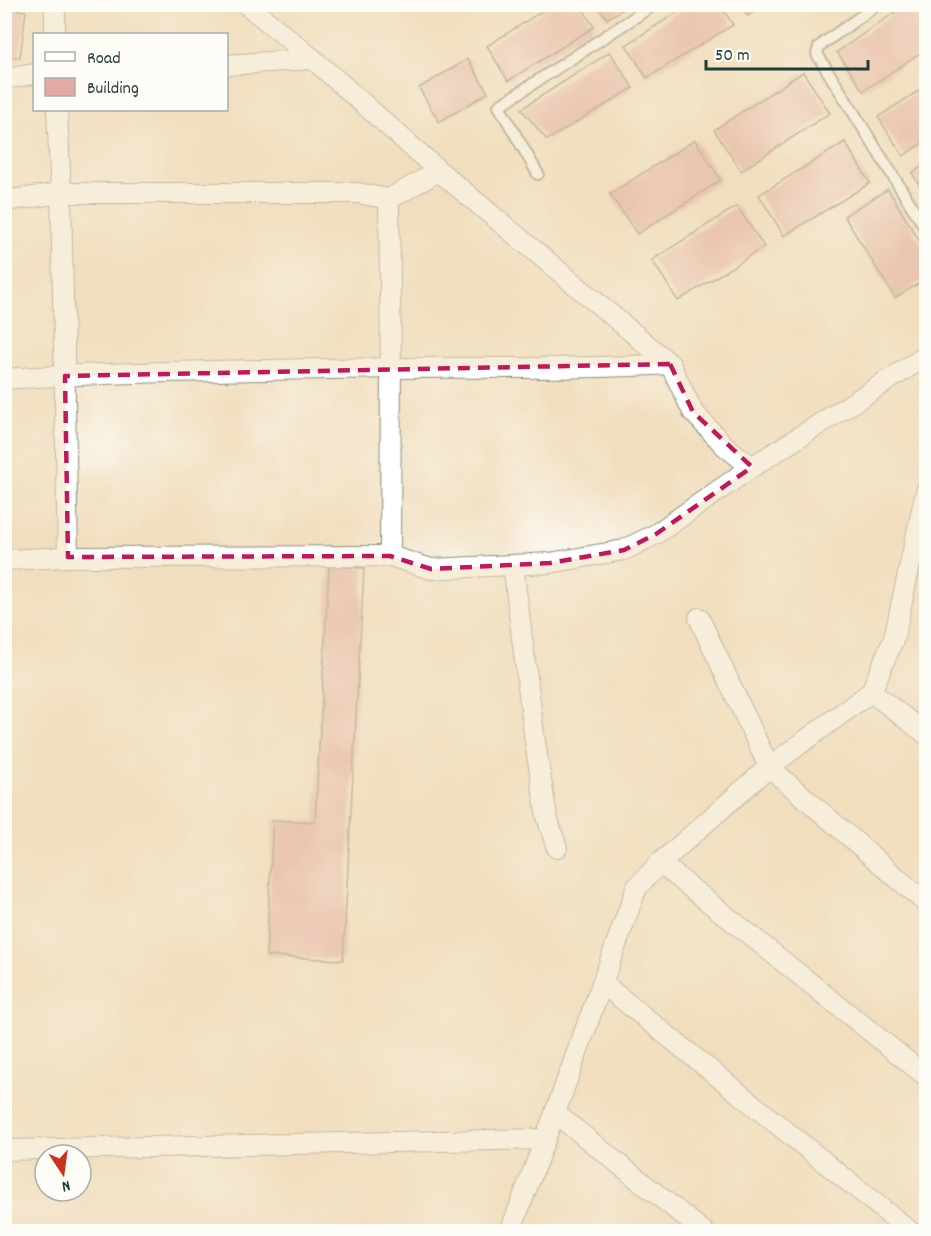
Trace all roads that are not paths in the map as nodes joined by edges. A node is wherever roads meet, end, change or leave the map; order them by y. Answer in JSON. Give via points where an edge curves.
{"nodes":[{"id":1,"x":55,"y":4,"type":"edge"},
{"id":2,"x":246,"y":4,"type":"edge"},
{"id":3,"x":655,"y":4,"type":"edge"},
{"id":4,"x":878,"y":4,"type":"edge"},
{"id":5,"x":55,"y":33,"type":"edge"},
{"id":6,"x":313,"y":59,"type":"junction"},
{"id":7,"x":228,"y":65,"type":"edge"},
{"id":8,"x":33,"y":74,"type":"edge"},
{"id":9,"x":4,"y":79,"type":"edge"},
{"id":10,"x":57,"y":111,"type":"edge"},
{"id":11,"x":440,"y":171,"type":"junction"},
{"id":12,"x":538,"y":174,"type":"dead end"},
{"id":13,"x":61,"y":193,"type":"junction"},
{"id":14,"x":389,"y":199,"type":"junction"},
{"id":15,"x":4,"y":201,"type":"edge"},
{"id":16,"x":927,"y":230,"type":"edge"},
{"id":17,"x":927,"y":356,"type":"edge"},
{"id":18,"x":670,"y":364,"type":"junction"},
{"id":19,"x":391,"y":368,"type":"junction"},
{"id":20,"x":65,"y":376,"type":"junction"},
{"id":21,"x":4,"y":379,"type":"edge"},
{"id":22,"x":752,"y":467,"type":"junction"},
{"id":23,"x":927,"y":491,"type":"edge"},
{"id":24,"x":390,"y":556,"type":"junction"},
{"id":25,"x":68,"y":557,"type":"junction"},
{"id":26,"x":4,"y":560,"type":"edge"},
{"id":27,"x":513,"y":565,"type":"junction"},
{"id":28,"x":699,"y":618,"type":"dead end"},
{"id":29,"x":871,"y":692,"type":"junction"},
{"id":30,"x":927,"y":734,"type":"edge"},
{"id":31,"x":769,"y":767,"type":"junction"},
{"id":32,"x":557,"y":848,"type":"dead end"},
{"id":33,"x":660,"y":863,"type":"junction"},
{"id":34,"x":927,"y":903,"type":"edge"},
{"id":35,"x":602,"y":983,"type":"junction"},
{"id":36,"x":927,"y":1076,"type":"edge"},
{"id":37,"x":555,"y":1113,"type":"junction"},
{"id":38,"x":544,"y":1139,"type":"junction"},
{"id":39,"x":4,"y":1150,"type":"edge"},
{"id":40,"x":510,"y":1232,"type":"edge"},
{"id":41,"x":704,"y":1232,"type":"edge"},
{"id":42,"x":911,"y":1232,"type":"edge"}],
"edges":[{"from":1,"to":5,"type":"street"},
{"from":2,"to":6,"type":"street"},
{"from":3,"to":12,"type":"lane","via":[[499,106]]},
{"from":4,"to":16,"type":"lane","via":[[825,42],[817,54]]},
{"from":6,"to":7,"type":"street"},
{"from":6,"to":11,"type":"street"},
{"from":8,"to":9,"type":"street"},
{"from":10,"to":13,"type":"street"},
{"from":11,"to":14,"type":"street"},
{"from":11,"to":18,"type":"street"},
{"from":13,"to":14,"type":"street","via":[[357,193]]},
{"from":13,"to":15,"type":"street"},
{"from":13,"to":20,"type":"street"},
{"from":14,"to":19,"type":"street"},
{"from":17,"to":22,"type":"street"},
{"from":18,"to":19,"type":"street","via":[[610,368]]},
{"from":18,"to":22,"type":"street","via":[[693,412],[725,446]]},
{"from":19,"to":20,"type":"street"},
{"from":19,"to":24,"type":"street"},
{"from":20,"to":21,"type":"street"},
{"from":20,"to":25,"type":"street"},
{"from":22,"to":27,"type":"street","via":[[656,534],[624,550]]},
{"from":23,"to":29,"type":"street","via":[[894,638]]},
{"from":24,"to":25,"type":"street"},
{"from":24,"to":27,"type":"street","via":[[430,570]]},
{"from":25,"to":26,"type":"street"},
{"from":27,"to":32,"type":"street","via":[[537,753],[547,817]]},
{"from":28,"to":31,"type":"street"},
{"from":29,"to":30,"type":"street"},
{"from":29,"to":31,"type":"street"},
{"from":31,"to":33,"type":"street"},
{"from":31,"to":34,"type":"street"},
{"from":33,"to":35,"type":"street","via":[[637,887]]},
{"from":33,"to":36,"type":"street"},
{"from":35,"to":37,"type":"street"},
{"from":35,"to":42,"type":"street"},
{"from":37,"to":38,"type":"street"},
{"from":37,"to":41,"type":"street"},
{"from":38,"to":39,"type":"street"},
{"from":38,"to":40,"type":"street"}]}
